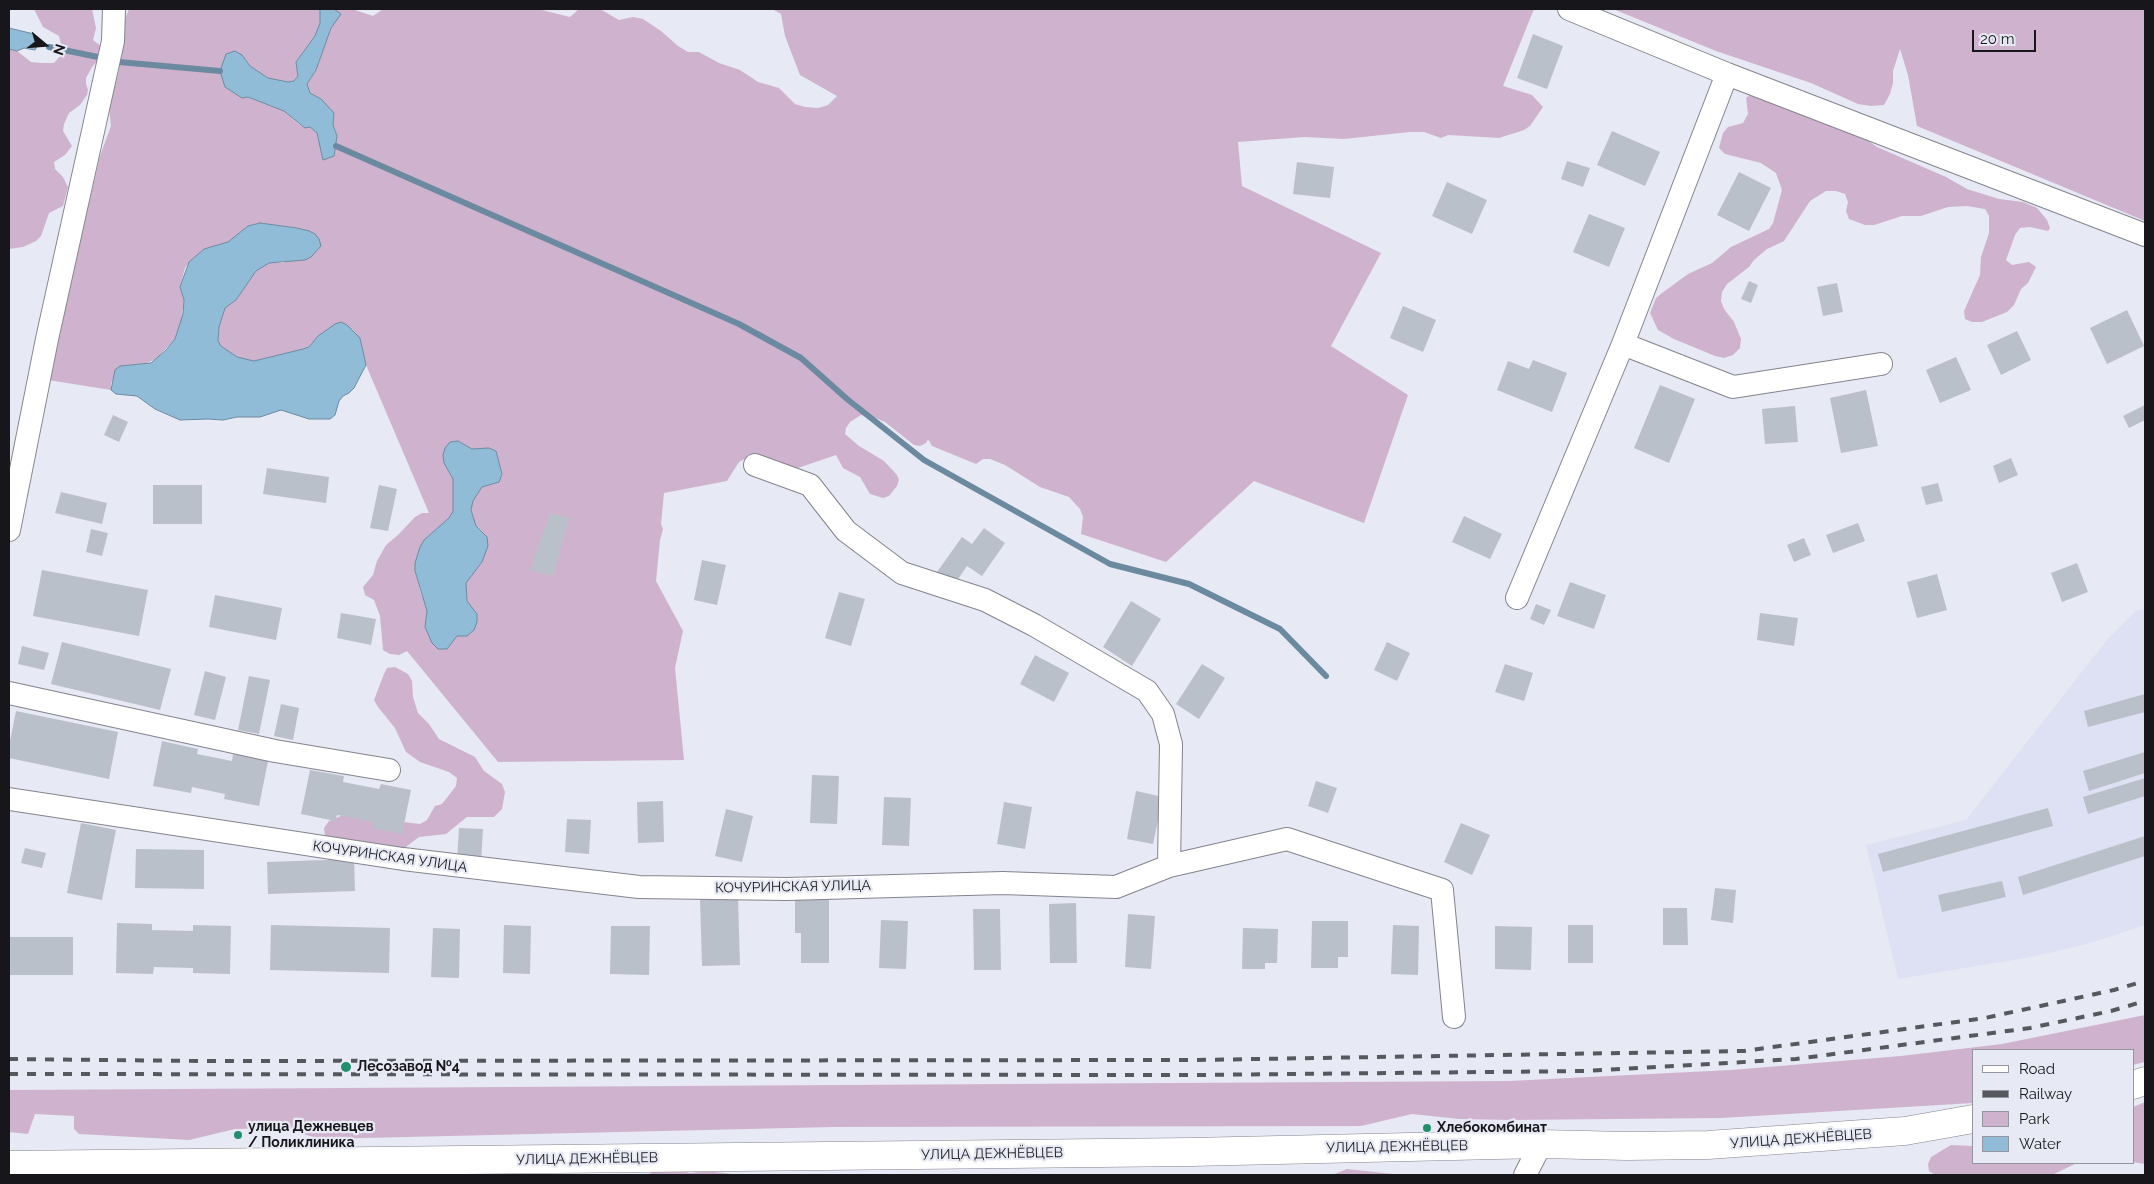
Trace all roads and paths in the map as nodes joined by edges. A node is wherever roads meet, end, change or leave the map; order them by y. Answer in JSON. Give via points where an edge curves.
{"nodes":[{"id":1,"x":114,"y":9,"type":"edge"},
{"id":2,"x":1569,"y":9,"type":"edge"},
{"id":3,"x":1727,"y":74,"type":"junction"},
{"id":4,"x":2145,"y":236,"type":"edge"},
{"id":5,"x":1623,"y":344,"type":"junction"},
{"id":6,"x":1881,"y":364,"type":"dead end"},
{"id":7,"x":754,"y":465,"type":"dead end"},
{"id":8,"x":9,"y":530,"type":"edge"},
{"id":9,"x":1517,"y":598,"type":"dead end"},
{"id":10,"x":9,"y":693,"type":"edge"},
{"id":11,"x":389,"y":770,"type":"dead end"},
{"id":12,"x":9,"y":798,"type":"edge"},
{"id":13,"x":1169,"y":866,"type":"junction"},
{"id":14,"x":1454,"y":1017,"type":"dead end"},
{"id":15,"x":1972,"y":1119,"type":"edge"},
{"id":16,"x":1541,"y":1144,"type":"junction"},
{"id":17,"x":9,"y":1165,"type":"edge"},
{"id":18,"x":162,"y":1170,"type":"edge"},
{"id":19,"x":1525,"y":1175,"type":"edge"}],
"edges":[{"from":1,"to":8,"type":"street","via":[[113,41],[49,329]]},
{"from":2,"to":3,"type":"street"},
{"from":3,"to":4,"type":"street"},
{"from":3,"to":5,"type":"street"},
{"from":5,"to":6,"type":"street","via":[[1734,387]]},
{"from":5,"to":9,"type":"street"},
{"from":7,"to":13,"type":"street","via":[[810,485],[846,531],[902,573],[985,600],[1034,624],[1147,692],[1163,714],[1171,744]]},
{"from":10,"to":11,"type":"street","via":[[275,751]]},
{"from":12,"to":13,"type":"street","name":"КОЧУРИНСКАЯ УЛИЦА","via":[[377,856],[639,887],[787,888],[1003,883],[1116,887]]},
{"from":13,"to":14,"type":"street","name":"КОЧУРИНСКАЯ УЛИЦА","via":[[1287,839],[1442,890]]},
{"from":15,"to":16,"type":"main road","name":"УЛИЦА ДЕЖНЁВЦЕВ","via":[[1905,1131],[1708,1145]]},
{"from":16,"to":18,"type":"main road","name":"УЛИЦА ДЕЖНЁВЦЕВ"},
{"from":16,"to":19,"type":"street"},
{"from":17,"to":18,"type":"main road","name":"УЛИЦА ДЕЖНЁВЦЕВ"}]}
